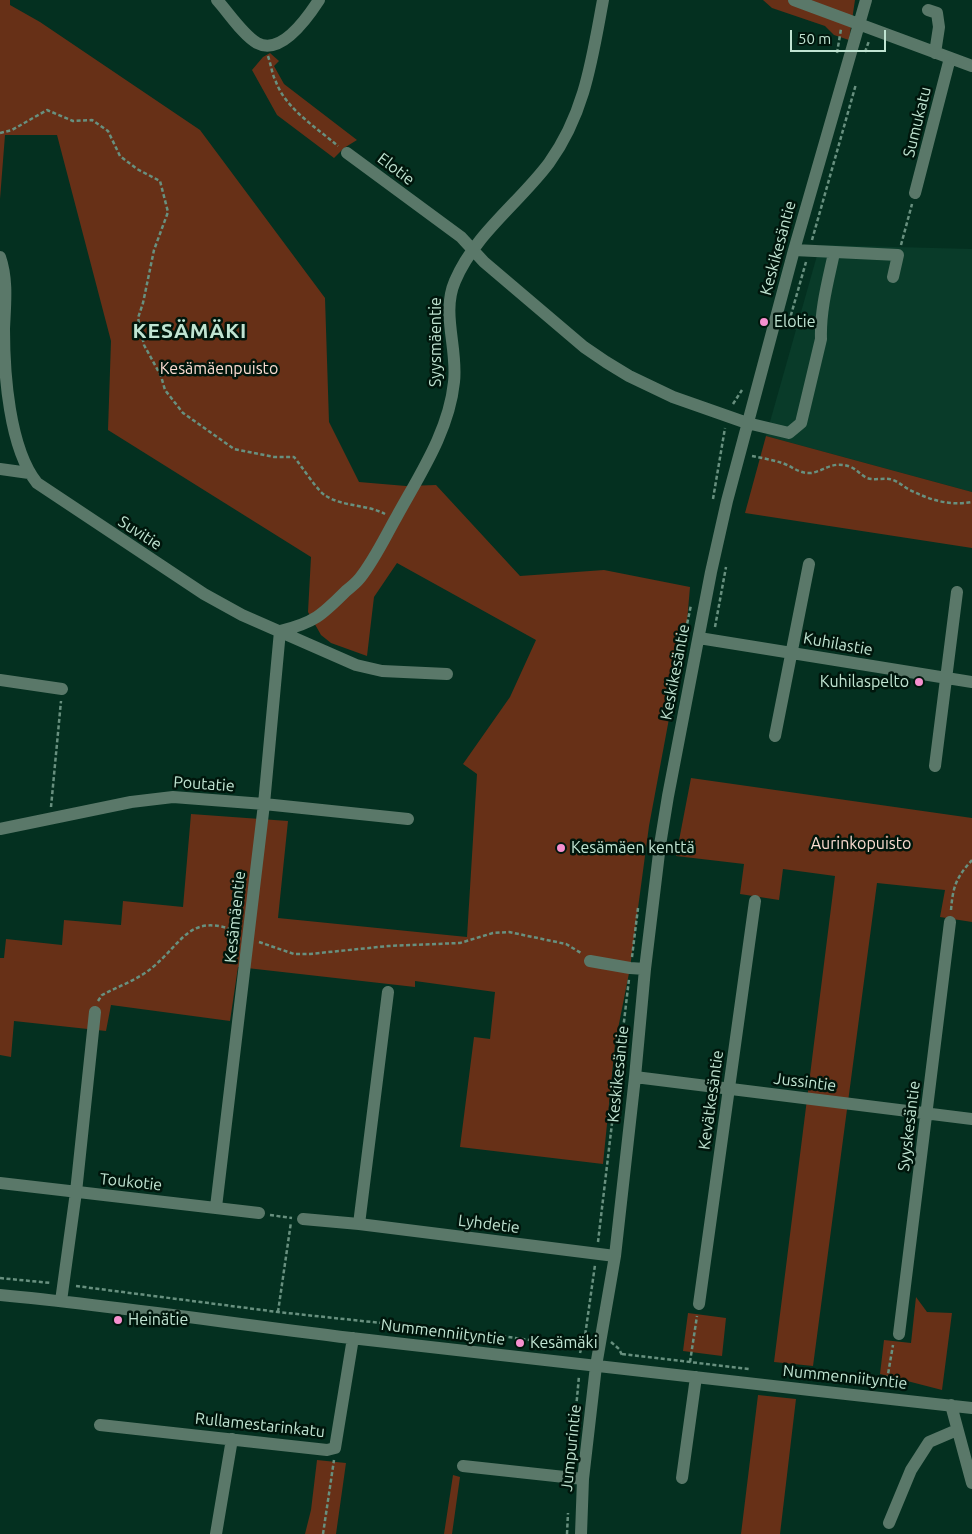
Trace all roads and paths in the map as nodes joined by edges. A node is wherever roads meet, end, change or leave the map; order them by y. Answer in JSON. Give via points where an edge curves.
{"nodes":[{"id":1,"x":218,"y":0,"type":"edge"},
{"id":2,"x":319,"y":0,"type":"edge"},
{"id":3,"x":603,"y":0,"type":"edge"},
{"id":4,"x":794,"y":0,"type":"edge"},
{"id":5,"x":866,"y":0,"type":"edge"},
{"id":6,"x":928,"y":10,"type":"dead end"},
{"id":7,"x":860,"y":24,"type":"junction"},
{"id":8,"x":873,"y":30,"type":"junction"},
{"id":9,"x":266,"y":46,"type":"junction"},
{"id":10,"x":935,"y":53,"type":"junction"},
{"id":11,"x":865,"y":54,"type":"dead end"},
{"id":12,"x":950,"y":58,"type":"junction"},
{"id":13,"x":972,"y":66,"type":"edge"},
{"id":14,"x":857,"y":82,"type":"dead end"},
{"id":15,"x":0,"y":132,"type":"edge"},
{"id":16,"x":347,"y":153,"type":"joint"},
{"id":17,"x":915,"y":193,"type":"joint"},
{"id":18,"x":472,"y":249,"type":"junction"},
{"id":19,"x":794,"y":250,"type":"junction"},
{"id":20,"x":809,"y":252,"type":"junction"},
{"id":21,"x":834,"y":253,"type":"junction"},
{"id":22,"x":898,"y":255,"type":"junction"},
{"id":23,"x":0,"y":257,"type":"edge"},
{"id":24,"x":893,"y":277,"type":"dead end"},
{"id":25,"x":788,"y":326,"type":"dead end"},
{"id":26,"x":747,"y":423,"type":"junction"},
{"id":27,"x":754,"y":448,"type":"dead end"},
{"id":28,"x":752,"y":456,"type":"junction"},
{"id":29,"x":750,"y":464,"type":"dead end"},
{"id":30,"x":0,"y":469,"type":"edge"},
{"id":31,"x":29,"y":473,"type":"junction"},
{"id":32,"x":972,"y":502,"type":"edge"},
{"id":33,"x":395,"y":519,"type":"junction"},
{"id":34,"x":727,"y":563,"type":"dead end"},
{"id":35,"x":809,"y":564,"type":"dead end"},
{"id":36,"x":957,"y":592,"type":"dead end"},
{"id":37,"x":715,"y":627,"type":"dead end"},
{"id":38,"x":280,"y":630,"type":"junction"},
{"id":39,"x":699,"y":638,"type":"junction"},
{"id":40,"x":791,"y":652,"type":"junction"},
{"id":41,"x":446,"y":674,"type":"dead end"},
{"id":42,"x":946,"y":679,"type":"junction"},
{"id":43,"x":0,"y":680,"type":"edge"},
{"id":44,"x":972,"y":682,"type":"edge"},
{"id":45,"x":62,"y":689,"type":"joint"},
{"id":46,"x":775,"y":736,"type":"dead end"},
{"id":47,"x":935,"y":766,"type":"dead end"},
{"id":48,"x":264,"y":804,"type":"junction"},
{"id":49,"x":50,"y":819,"type":"junction"},
{"id":50,"x":408,"y":819,"type":"dead end"},
{"id":51,"x":0,"y":829,"type":"edge"},
{"id":52,"x":972,"y":860,"type":"edge"},
{"id":53,"x":755,"y":901,"type":"dead end"},
{"id":54,"x":950,"y":922,"type":"joint"},
{"id":55,"x":249,"y":937,"type":"junction"},
{"id":56,"x":590,"y":961,"type":"joint"},
{"id":57,"x":645,"y":969,"type":"junction"},
{"id":58,"x":388,"y":992,"type":"dead end"},
{"id":59,"x":95,"y":1012,"type":"joint"},
{"id":60,"x":635,"y":1077,"type":"junction"},
{"id":61,"x":729,"y":1088,"type":"junction"},
{"id":62,"x":927,"y":1113,"type":"junction"},
{"id":63,"x":972,"y":1119,"type":"edge"},
{"id":64,"x":0,"y":1183,"type":"edge"},
{"id":65,"x":76,"y":1192,"type":"junction"},
{"id":66,"x":216,"y":1207,"type":"junction"},
{"id":67,"x":259,"y":1213,"type":"joint"},
{"id":68,"x":297,"y":1218,"type":"junction"},
{"id":69,"x":359,"y":1224,"type":"junction"},
{"id":70,"x":615,"y":1256,"type":"junction"},
{"id":71,"x":0,"y":1278,"type":"edge"},
{"id":72,"x":63,"y":1284,"type":"junction"},
{"id":73,"x":0,"y":1295,"type":"edge"},
{"id":74,"x":61,"y":1301,"type":"junction"},
{"id":75,"x":699,"y":1304,"type":"joint"},
{"id":76,"x":278,"y":1312,"type":"junction"},
{"id":77,"x":898,"y":1334,"type":"joint"},
{"id":78,"x":353,"y":1338,"type":"junction"},
{"id":79,"x":580,"y":1347,"type":"dead end"},
{"id":80,"x":622,"y":1354,"type":"dead end"},
{"id":81,"x":690,"y":1362,"type":"junction"},
{"id":82,"x":596,"y":1366,"type":"junction"},
{"id":83,"x":749,"y":1369,"type":"dead end"},
{"id":84,"x":692,"y":1377,"type":"junction"},
{"id":85,"x":886,"y":1387,"type":"dead end"},
{"id":86,"x":951,"y":1405,"type":"junction"},
{"id":87,"x":972,"y":1408,"type":"edge"},
{"id":88,"x":100,"y":1425,"type":"dead end"},
{"id":89,"x":957,"y":1430,"type":"junction"},
{"id":90,"x":232,"y":1439,"type":"junction"},
{"id":91,"x":335,"y":1448,"type":"junction"},
{"id":92,"x":463,"y":1466,"type":"dead end"},
{"id":93,"x":682,"y":1478,"type":"dead end"},
{"id":94,"x":583,"y":1479,"type":"junction"},
{"id":95,"x":972,"y":1483,"type":"edge"},
{"id":96,"x":889,"y":1523,"type":"dead end"},
{"id":97,"x":216,"y":1534,"type":"edge"},
{"id":98,"x":323,"y":1534,"type":"edge"},
{"id":99,"x":581,"y":1534,"type":"edge"}],
"edges":[{"from":1,"to":9,"type":"street","via":[[257,43]]},
{"from":2,"to":9,"type":"street","via":[[291,34]]},
{"from":3,"to":18,"type":"street","name":"Syysmäentie","via":[[584,92],[571,126],[534,182]]},
{"from":4,"to":7,"type":"street"},
{"from":5,"to":7,"type":"street","name":"Keskikesäntie"},
{"from":6,"to":10,"type":"street","via":[[937,13],[940,27]]},
{"from":7,"to":8,"type":"street"},
{"from":7,"to":19,"type":"street","name":"Keskikesäntie"},
{"from":8,"to":10,"type":"street"},
{"from":8,"to":11,"type":"path"},
{"from":9,"to":16,"type":"path","via":[[276,83],[284,97]]},
{"from":10,"to":12,"type":"street"},
{"from":12,"to":13,"type":"street"},
{"from":12,"to":17,"type":"street","name":"Sumukatu"},
{"from":14,"to":20,"type":"path"},
{"from":15,"to":33,"type":"path","via":[[12,130],[47,110],[73,121],[92,120],[108,131],[120,156],[160,181],[168,212],[154,250],[138,318],[144,345],[165,390],[183,413],[234,449],[274,457],[294,457],[324,495],[341,503],[374,508]]},
{"from":16,"to":18,"type":"street","name":"Elotie","via":[[461,237]]},
{"from":17,"to":22,"type":"path"},
{"from":18,"to":26,"type":"street","name":"Elotie","via":[[606,362],[673,397]]},
{"from":18,"to":33,"type":"street","name":"Syysmäentie","via":[[450,295],[455,366],[447,416]]},
{"from":19,"to":20,"type":"street"},
{"from":19,"to":26,"type":"street","name":"Keskikesäntie"},
{"from":20,"to":21,"type":"street"},
{"from":20,"to":25,"type":"path"},
{"from":21,"to":22,"type":"street"},
{"from":21,"to":26,"type":"street","name":"Elotie","via":[[821,338],[801,423],[789,433]]},
{"from":22,"to":24,"type":"street"},
{"from":23,"to":31,"type":"street","name":"Suvitie","via":[[6,294],[4,358],[7,385],[19,448]]},
{"from":26,"to":39,"type":"street","name":"Keskikesäntie","via":[[711,572]]},
{"from":27,"to":28,"type":"path"},
{"from":28,"to":29,"type":"path"},
{"from":28,"to":32,"type":"path","via":[[809,473],[829,466],[851,467],[866,478],[892,480],[932,500]]},
{"from":30,"to":31,"type":"street"},
{"from":31,"to":38,"type":"street","name":"Suvitie","via":[[47,492],[204,594],[242,615]]},
{"from":33,"to":38,"type":"street","name":"Syysmäentie","via":[[360,579],[309,623]]},
{"from":34,"to":37,"type":"path"},
{"from":35,"to":40,"type":"street"},
{"from":36,"to":42,"type":"street"},
{"from":38,"to":41,"type":"street","name":"Suvitie","via":[[368,668]]},
{"from":38,"to":48,"type":"street","name":"Kesämäentie"},
{"from":39,"to":40,"type":"street","name":"Kuhilastie"},
{"from":39,"to":57,"type":"street","name":"Keskikesäntie","via":[[662,834]]},
{"from":40,"to":42,"type":"street","name":"Kuhilastie"},
{"from":40,"to":46,"type":"street"},
{"from":42,"to":44,"type":"street","name":"Kuhilastie"},
{"from":42,"to":47,"type":"street"},
{"from":43,"to":45,"type":"street"},
{"from":45,"to":49,"type":"path"},
{"from":48,"to":49,"type":"street","name":"Poutatie","via":[[158,798]]},
{"from":48,"to":50,"type":"street","name":"Poutatie"},
{"from":48,"to":55,"type":"street","name":"Kesämäentie"},
{"from":49,"to":51,"type":"street","name":"Poutatie"},
{"from":52,"to":54,"type":"path","via":[[954,886]]},
{"from":53,"to":61,"type":"street","name":"Kevätkesäntie"},
{"from":54,"to":62,"type":"street","name":"Syyskesäntie"},
{"from":55,"to":56,"type":"path","via":[[279,950],[310,954],[460,943],[509,932],[566,944]]},
{"from":55,"to":59,"type":"path","via":[[222,927],[196,928],[143,974],[102,995]]},
{"from":55,"to":66,"type":"street","name":"Kesämäentie"},
{"from":56,"to":57,"type":"street"},
{"from":57,"to":60,"type":"street","name":"Keskikesäntie"},
{"from":58,"to":69,"type":"street"},
{"from":59,"to":65,"type":"street"},
{"from":60,"to":61,"type":"street","name":"Jussintie"},
{"from":60,"to":70,"type":"street","name":"Keskikesäntie"},
{"from":61,"to":62,"type":"street","name":"Jussintie"},
{"from":61,"to":75,"type":"street","name":"Kevätkesäntie"},
{"from":62,"to":63,"type":"street","name":"Jussintie"},
{"from":62,"to":77,"type":"street","name":"Syyskesäntie"},
{"from":64,"to":65,"type":"street","name":"Toukotie"},
{"from":65,"to":66,"type":"street","name":"Toukotie"},
{"from":65,"to":72,"type":"street"},
{"from":66,"to":67,"type":"street","name":"Toukotie"},
{"from":67,"to":68,"type":"path"},
{"from":68,"to":69,"type":"street","name":"Lyhdetie"},
{"from":68,"to":76,"type":"path"},
{"from":69,"to":70,"type":"street","name":"Lyhdetie"},
{"from":70,"to":82,"type":"street","name":"Keskikesäntie"},
{"from":71,"to":72,"type":"path"},
{"from":72,"to":74,"type":"street"},
{"from":72,"to":76,"type":"path"},
{"from":73,"to":74,"type":"street","name":"Nummenniityntie"},
{"from":74,"to":78,"type":"street","name":"Nummenniityntie"},
{"from":75,"to":81,"type":"path"},
{"from":76,"to":79,"type":"path"},
{"from":77,"to":85,"type":"path","via":[[893,1342]]},
{"from":78,"to":82,"type":"street","name":"Nummenniityntie"},
{"from":78,"to":91,"type":"street","name":"Rullamestarinkatu"},
{"from":80,"to":81,"type":"path"},
{"from":81,"to":83,"type":"path"},
{"from":81,"to":84,"type":"path"},
{"from":82,"to":84,"type":"street","name":"Nummenniityntie"},
{"from":82,"to":94,"type":"street","name":"Jumpurintie"},
{"from":84,"to":86,"type":"street","name":"Nummenniityntie"},
{"from":84,"to":93,"type":"street"},
{"from":86,"to":87,"type":"street","name":"Nummenniityntie"},
{"from":86,"to":89,"type":"street"},
{"from":88,"to":90,"type":"street","name":"Rullamestarinkatu"},
{"from":89,"to":95,"type":"street"},
{"from":89,"to":96,"type":"street","via":[[929,1442],[912,1470]]},
{"from":90,"to":91,"type":"street","name":"Rullamestarinkatu","via":[[328,1450]]},
{"from":90,"to":97,"type":"street"},
{"from":91,"to":98,"type":"path"},
{"from":92,"to":94,"type":"street"},
{"from":94,"to":99,"type":"street","name":"Jumpurintie"}]}
